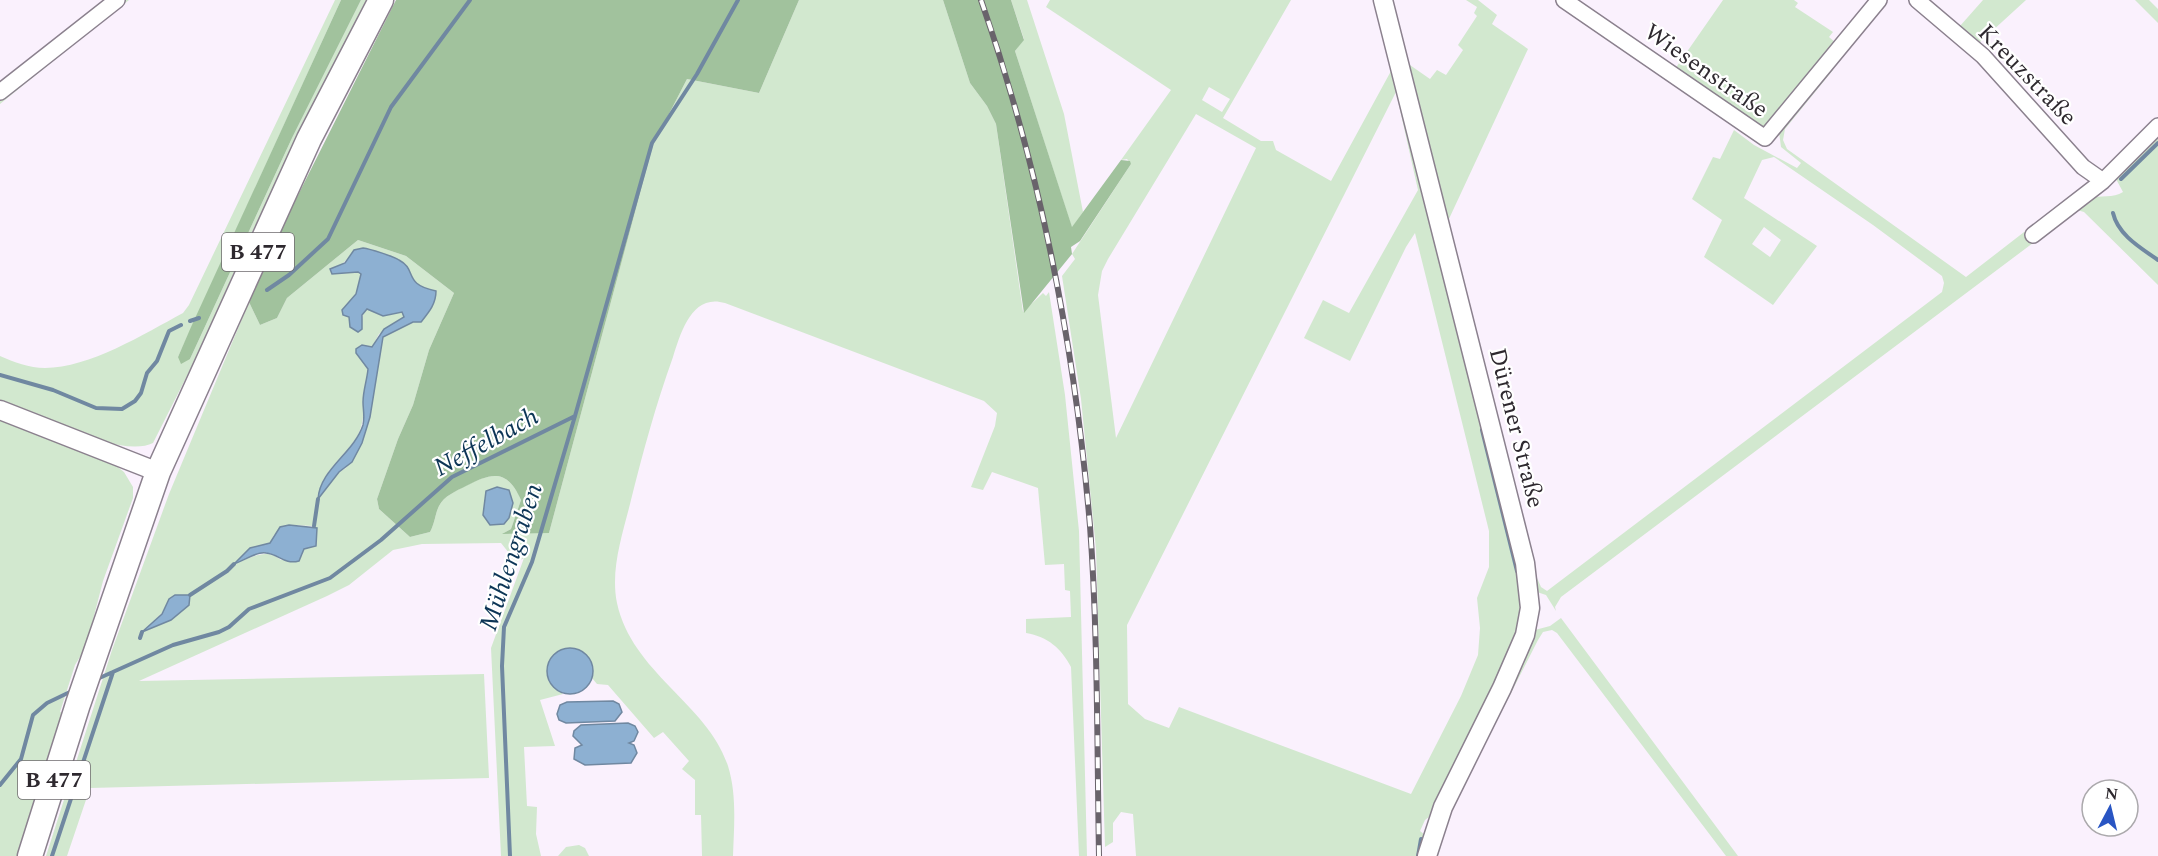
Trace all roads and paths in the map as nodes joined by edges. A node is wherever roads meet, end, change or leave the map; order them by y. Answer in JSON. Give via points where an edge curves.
{"nodes":[{"id":1,"x":117,"y":0,"type":"edge"},
{"id":2,"x":381,"y":0,"type":"edge"},
{"id":3,"x":1383,"y":0,"type":"edge"},
{"id":4,"x":1563,"y":0,"type":"edge"},
{"id":5,"x":1879,"y":0,"type":"edge"},
{"id":6,"x":1917,"y":0,"type":"edge"},
{"id":7,"x":0,"y":92,"type":"edge"},
{"id":8,"x":2158,"y":126,"type":"edge"},
{"id":9,"x":2103,"y":181,"type":"junction"},
{"id":10,"x":2033,"y":235,"type":"dead end"},
{"id":11,"x":0,"y":410,"type":"edge"},
{"id":12,"x":158,"y":472,"type":"junction"},
{"id":13,"x":30,"y":856,"type":"edge"},
{"id":14,"x":1427,"y":856,"type":"edge"}],
"edges":[{"from":1,"to":7,"type":"street"},
{"from":2,"to":12,"type":"main road","number":"B 477","via":[[309,139]]},
{"from":3,"to":14,"type":"street","name":"Dürener Straße","via":[[1525,563],[1530,597],[1520,649],[1443,807]]},
{"from":4,"to":5,"type":"street","name":"Wiesenstraße","via":[[1765,138]]},
{"from":6,"to":9,"type":"street","name":"Kreuzstraße","via":[[1983,56],[2083,167]]},
{"from":8,"to":9,"type":"street"},
{"from":9,"to":10,"type":"street"},
{"from":11,"to":12,"type":"street"},
{"from":12,"to":13,"type":"main road","number":"B 477"}]}
